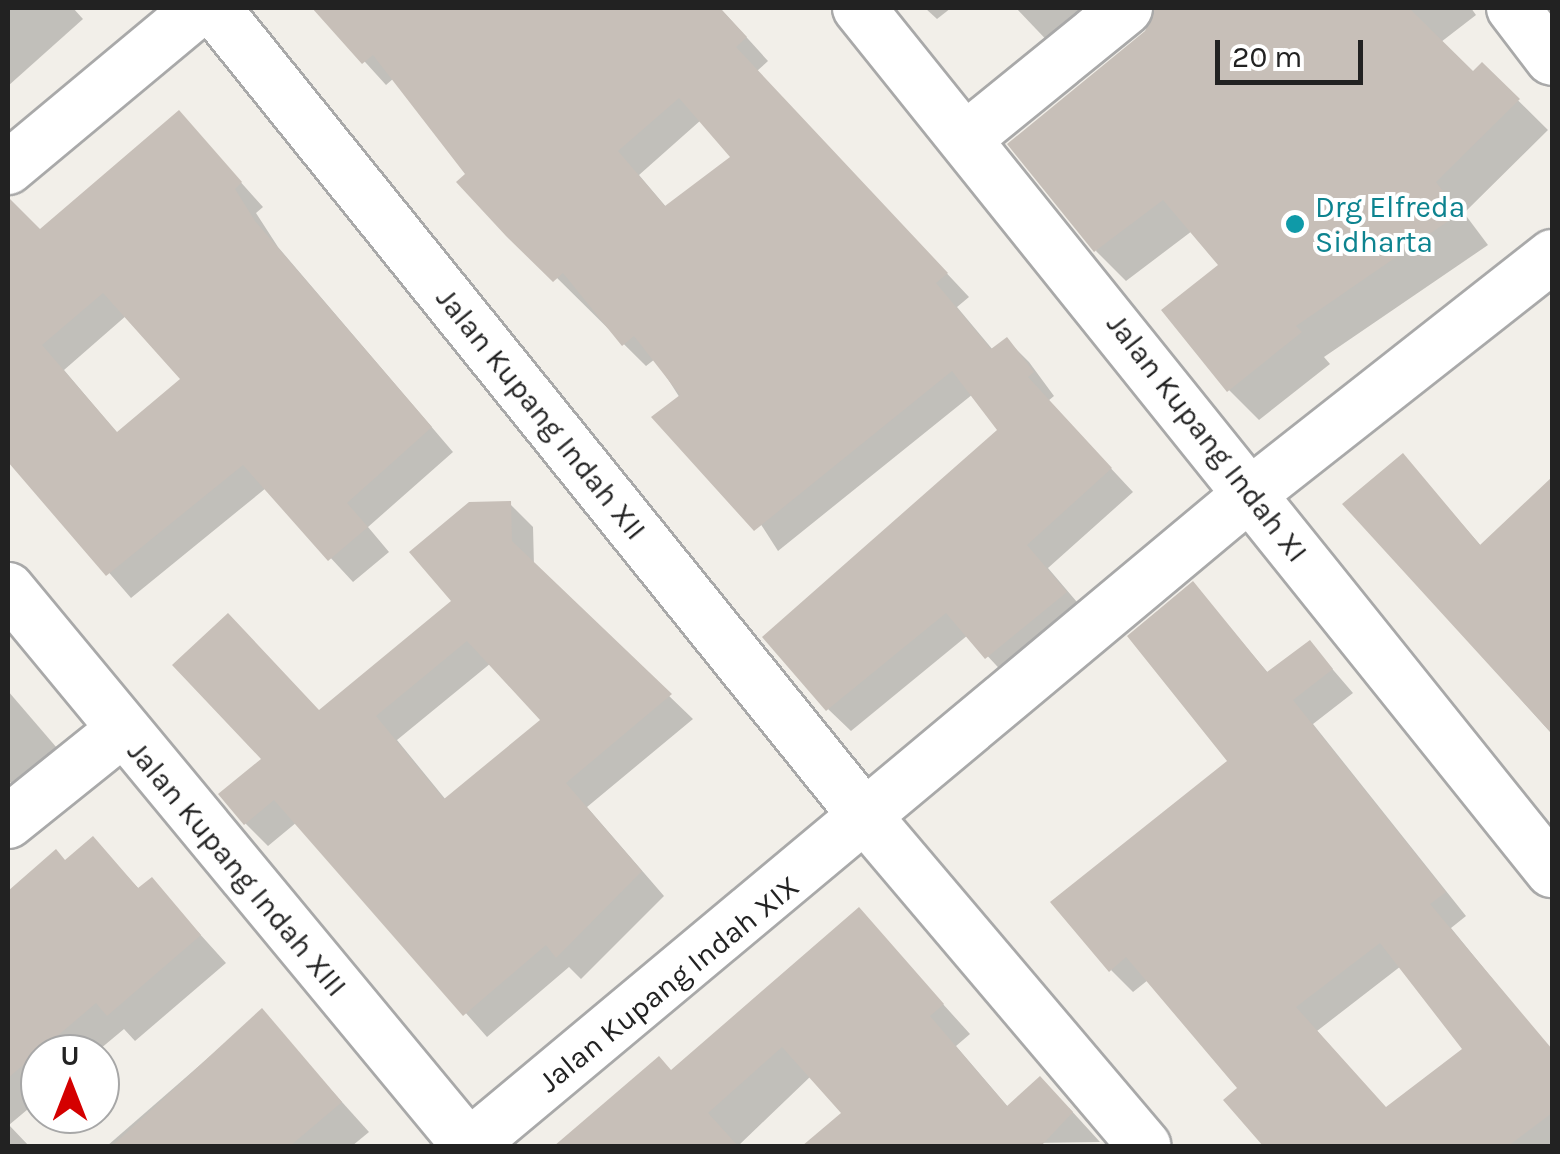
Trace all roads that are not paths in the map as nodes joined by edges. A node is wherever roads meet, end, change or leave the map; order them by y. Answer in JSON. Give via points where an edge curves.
{"nodes":[{"id":1,"x":200,"y":8,"type":"edge"},
{"id":2,"x":214,"y":8,"type":"edge"},
{"id":3,"x":859,"y":8,"type":"edge"},
{"id":4,"x":1126,"y":8,"type":"edge"},
{"id":5,"x":1513,"y":8,"type":"edge"},
{"id":6,"x":1552,"y":59,"type":"edge"},
{"id":7,"x":970,"y":135,"type":"junction"},
{"id":8,"x":8,"y":168,"type":"edge"},
{"id":9,"x":1552,"y":256,"type":"edge"},
{"id":10,"x":1250,"y":494,"type":"junction"},
{"id":11,"x":8,"y":589,"type":"edge"},
{"id":12,"x":121,"y":731,"type":"junction"},
{"id":13,"x":869,"y":821,"type":"junction"},
{"id":14,"x":8,"y":822,"type":"edge"},
{"id":15,"x":1552,"y":871,"type":"edge"},
{"id":16,"x":469,"y":1146,"type":"edge"},
{"id":17,"x":1145,"y":1146,"type":"edge"}],
"edges":[{"from":1,"to":8,"type":"street"},
{"from":2,"to":13,"type":"street","name":"Jalan Kupang Indah XII"},
{"from":3,"to":7,"type":"street","name":"Jalan Kupang Indah XI"},
{"from":4,"to":7,"type":"street"},
{"from":5,"to":6,"type":"street"},
{"from":7,"to":10,"type":"street","name":"Jalan Kupang Indah XI"},
{"from":9,"to":10,"type":"street"},
{"from":10,"to":13,"type":"street"},
{"from":10,"to":15,"type":"street","name":"Jalan Kupang Indah XI"},
{"from":11,"to":12,"type":"street","name":"Jalan Kupang Indah XIII"},
{"from":12,"to":14,"type":"street"},
{"from":12,"to":16,"type":"street","name":"Jalan Kupang Indah XIII"},
{"from":13,"to":16,"type":"street","name":"Jalan Kupang Indah XIX"},
{"from":13,"to":17,"type":"street","name":"Jalan Kupang Indah XII"}]}
